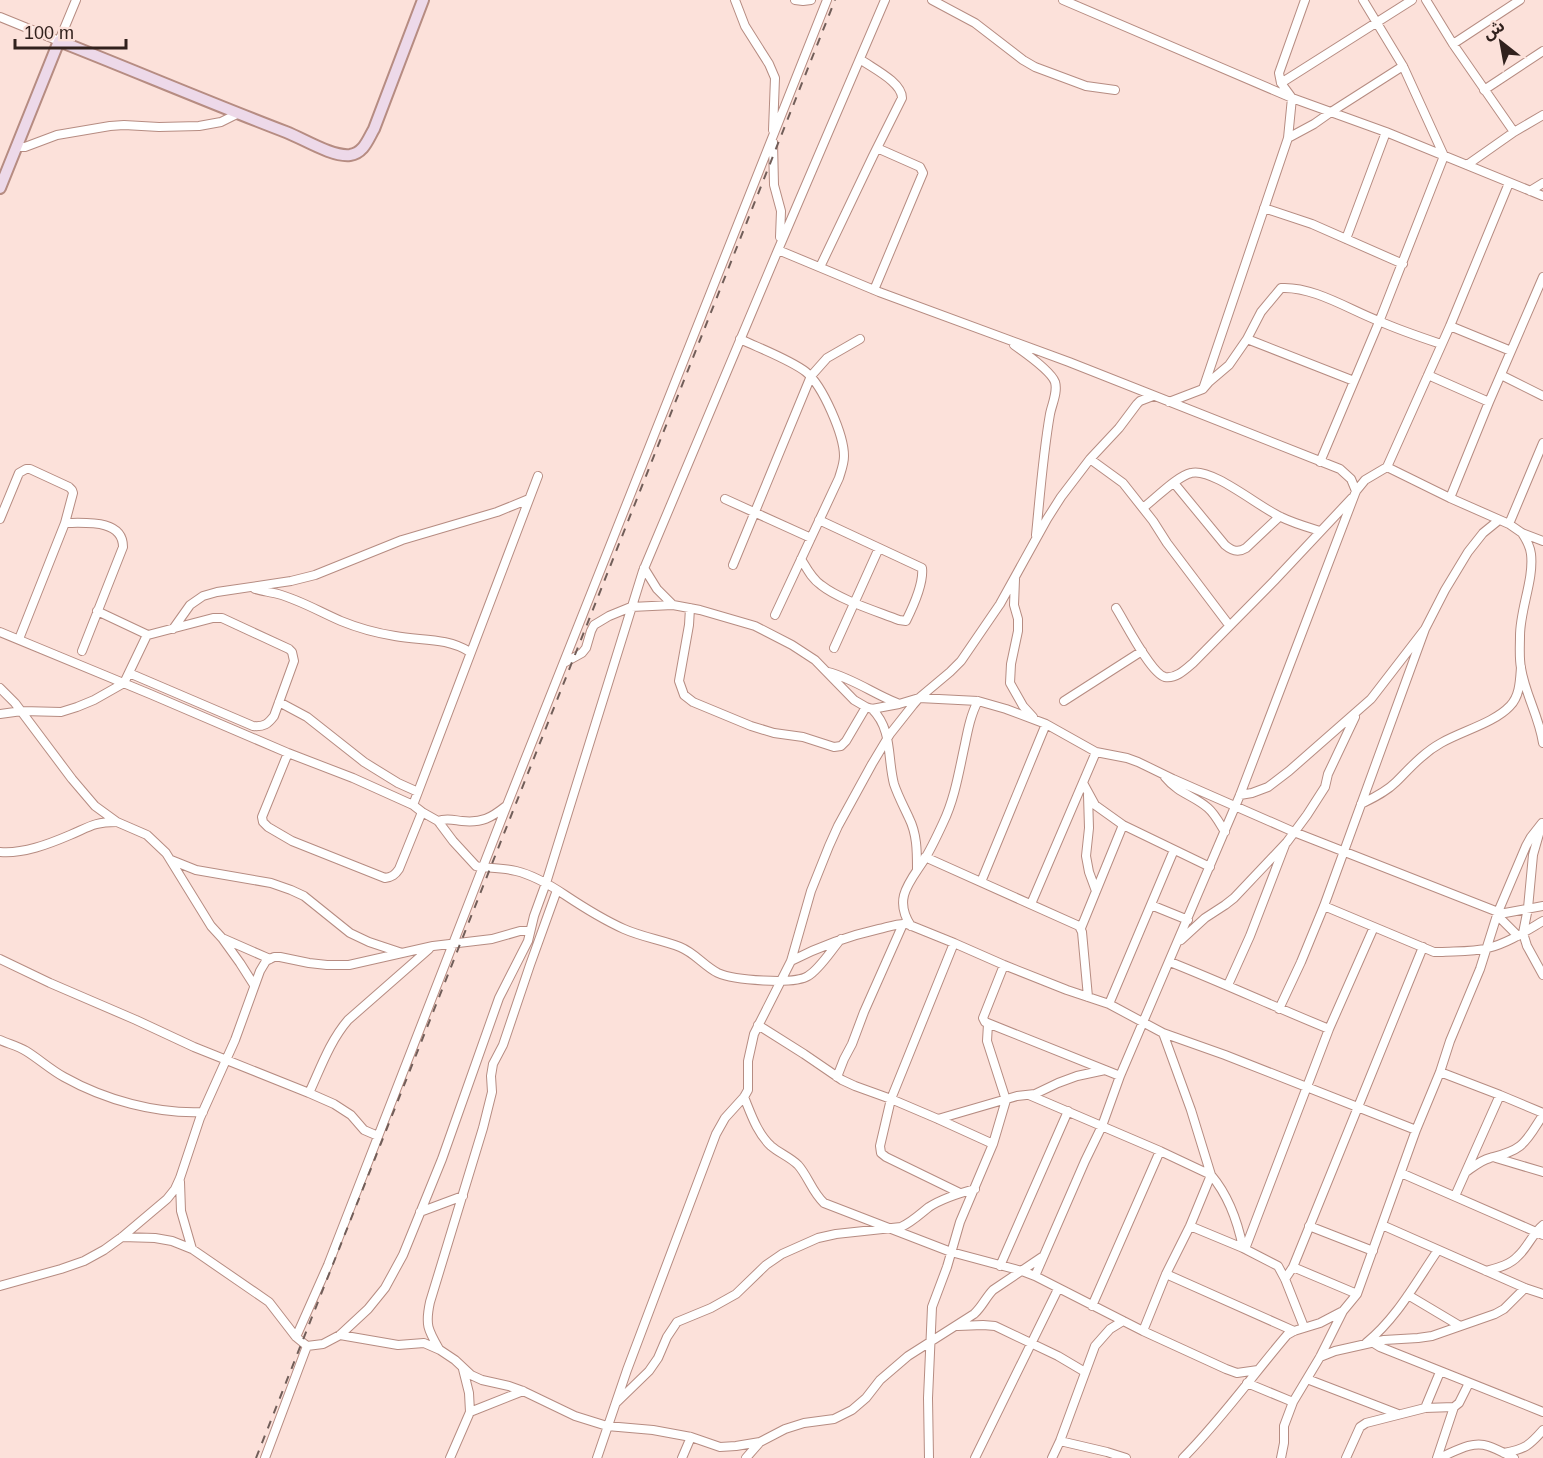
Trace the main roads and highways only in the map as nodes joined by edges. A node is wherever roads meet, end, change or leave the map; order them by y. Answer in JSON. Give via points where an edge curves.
{"nodes":[{"id":1,"x":423,"y":0,"type":"edge"},
{"id":2,"x":0,"y":188,"type":"edge"}],
"edges":[{"from":1,"to":2,"type":"main road","via":[[374,129],[358,152],[335,153],[59,41]]}]}
